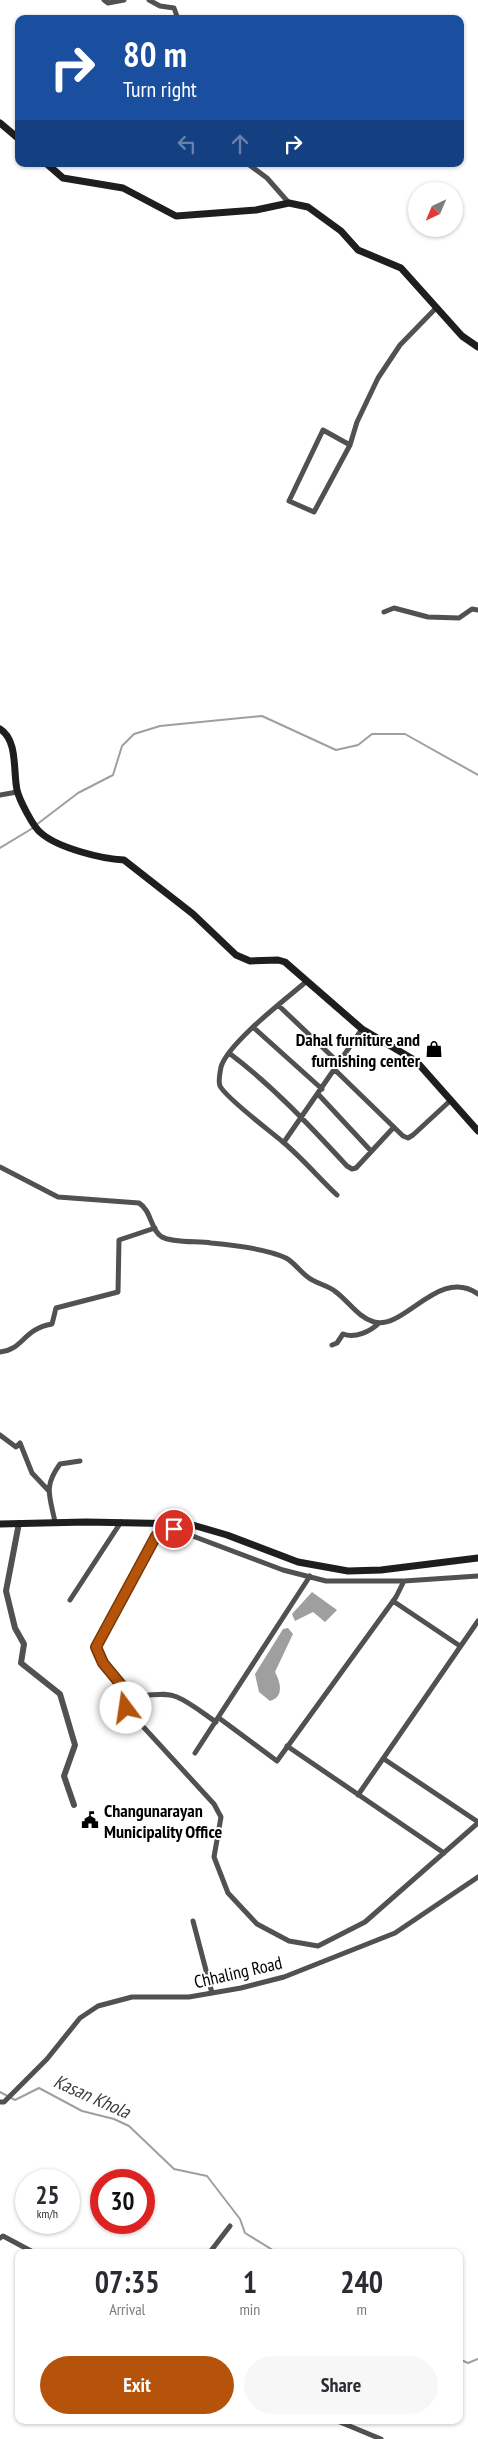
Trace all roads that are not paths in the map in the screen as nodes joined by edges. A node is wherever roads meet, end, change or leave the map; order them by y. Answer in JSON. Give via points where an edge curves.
{"nodes":[{"id":1,"x":104,"y":0,"type":"edge"},
{"id":2,"x":124,"y":0,"type":"edge"},
{"id":3,"x":149,"y":0,"type":"edge"},
{"id":4,"x":177,"y":15,"type":"edge"},
{"id":5,"x":0,"y":123,"type":"edge"},
{"id":6,"x":15,"y":136,"type":"edge"},
{"id":7,"x":50,"y":167,"type":"edge"},
{"id":8,"x":252,"y":167,"type":"edge"},
{"id":9,"x":289,"y":203,"type":"junction"},
{"id":10,"x":437,"y":307,"type":"junction"},
{"id":11,"x":478,"y":347,"type":"edge"},
{"id":12,"x":350,"y":445,"type":"junction"},
{"id":13,"x":478,"y":610,"type":"edge"},
{"id":14,"x":384,"y":612,"type":"dead end"},
{"id":15,"x":0,"y":729,"type":"edge"},
{"id":16,"x":18,"y":792,"type":"junction"},
{"id":17,"x":0,"y":796,"type":"edge"},
{"id":18,"x":307,"y":981,"type":"junction"},
{"id":19,"x":278,"y":1005,"type":"junction"},
{"id":20,"x":254,"y":1027,"type":"junction"},
{"id":21,"x":362,"y":1029,"type":"junction"},
{"id":22,"x":229,"y":1053,"type":"junction"},
{"id":23,"x":339,"y":1063,"type":"junction"},
{"id":24,"x":335,"y":1070,"type":"junction"},
{"id":25,"x":322,"y":1088,"type":"junction"},
{"id":26,"x":318,"y":1094,"type":"junction"},
{"id":27,"x":451,"y":1100,"type":"junction"},
{"id":28,"x":302,"y":1117,"type":"junction"},
{"id":29,"x":394,"y":1127,"type":"junction"},
{"id":30,"x":478,"y":1130,"type":"edge"},
{"id":31,"x":284,"y":1142,"type":"junction"},
{"id":32,"x":371,"y":1151,"type":"junction"},
{"id":33,"x":0,"y":1167,"type":"edge"},
{"id":34,"x":337,"y":1196,"type":"dead end"},
{"id":35,"x":155,"y":1228,"type":"junction"},
{"id":36,"x":478,"y":1294,"type":"edge"},
{"id":37,"x":379,"y":1323,"type":"junction"},
{"id":38,"x":332,"y":1345,"type":"dead end"},
{"id":39,"x":0,"y":1352,"type":"edge"},
{"id":40,"x":0,"y":1435,"type":"edge"},
{"id":41,"x":80,"y":1461,"type":"dead end"},
{"id":42,"x":48,"y":1490,"type":"junction"},
{"id":43,"x":55,"y":1522,"type":"junction"},
{"id":44,"x":121,"y":1522,"type":"junction"},
{"id":45,"x":20,"y":1523,"type":"junction"},
{"id":46,"x":0,"y":1524,"type":"edge"},
{"id":47,"x":478,"y":1558,"type":"edge"},
{"id":48,"x":310,"y":1576,"type":"junction"},
{"id":49,"x":478,"y":1576,"type":"edge"},
{"id":50,"x":404,"y":1581,"type":"junction"},
{"id":51,"x":70,"y":1600,"type":"dead end"},
{"id":52,"x":393,"y":1600,"type":"junction"},
{"id":53,"x":478,"y":1621,"type":"edge"},
{"id":54,"x":460,"y":1646,"type":"junction"},
{"id":55,"x":127,"y":1692,"type":"junction"},
{"id":56,"x":218,"y":1720,"type":"junction"},
{"id":57,"x":287,"y":1746,"type":"junction"},
{"id":58,"x":195,"y":1753,"type":"dead end"},
{"id":59,"x":384,"y":1759,"type":"junction"},
{"id":60,"x":358,"y":1795,"type":"junction"},
{"id":61,"x":74,"y":1805,"type":"dead end"},
{"id":62,"x":478,"y":1822,"type":"edge"},
{"id":63,"x":444,"y":1853,"type":"junction"},
{"id":64,"x":478,"y":1877,"type":"edge"},
{"id":65,"x":193,"y":1921,"type":"dead end"},
{"id":66,"x":212,"y":1993,"type":"junction"},
{"id":67,"x":2,"y":2102,"type":"edge"},
{"id":68,"x":230,"y":2226,"type":"dead end"},
{"id":69,"x":0,"y":2238,"type":"edge"},
{"id":70,"x":28,"y":2249,"type":"edge"},
{"id":71,"x":212,"y":2249,"type":"edge"},
{"id":72,"x":345,"y":2424,"type":"edge"},
{"id":73,"x":381,"y":2439,"type":"edge"}],
"edges":[{"from":1,"to":2,"type":"street","via":[[108,3]]},
{"from":3,"to":4,"type":"street","via":[[174,8]]},
{"from":5,"to":6,"type":"main road"},
{"from":7,"to":9,"type":"main road","via":[[63,178],[123,188],[176,216],[256,210]]},
{"from":8,"to":9,"type":"street","via":[[268,178]]},
{"from":9,"to":10,"type":"main road","via":[[308,207],[340,231],[358,250],[400,268]]},
{"from":10,"to":11,"type":"main road","via":[[462,336]]},
{"from":10,"to":12,"type":"street","via":[[400,345],[378,378]]},
{"from":12,"to":12,"type":"street","via":[[314,512],[289,501],[323,430]]},
{"from":13,"to":14,"type":"street","via":[[472,609],[459,618],[428,618],[394,608]]},
{"from":15,"to":16,"type":"main road","via":[[12,745]]},
{"from":16,"to":17,"type":"street"},
{"from":16,"to":18,"type":"main road","via":[[40,833],[84,853],[124,860],[193,914],[236,955],[250,961],[282,961]]},
{"from":18,"to":19,"type":"street"},
{"from":18,"to":21,"type":"main road"},
{"from":19,"to":20,"type":"street"},
{"from":19,"to":23,"type":"street"},
{"from":20,"to":22,"type":"street"},
{"from":20,"to":25,"type":"street"},
{"from":21,"to":23,"type":"street"},
{"from":21,"to":27,"type":"main road","via":[[416,1061]]},
{"from":22,"to":28,"type":"street"},
{"from":22,"to":31,"type":"street","via":[[221,1066],[220,1086]]},
{"from":23,"to":24,"type":"street"},
{"from":24,"to":25,"type":"street"},
{"from":24,"to":29,"type":"street"},
{"from":25,"to":26,"type":"street"},
{"from":26,"to":28,"type":"street"},
{"from":26,"to":32,"type":"street"},
{"from":27,"to":29,"type":"street","via":[[408,1138]]},
{"from":27,"to":30,"type":"main road"},
{"from":28,"to":31,"type":"street"},
{"from":28,"to":32,"type":"street","via":[[352,1169]]},
{"from":29,"to":32,"type":"street"},
{"from":31,"to":34,"type":"street"},
{"from":33,"to":35,"type":"street","via":[[58,1198],[139,1203],[147,1210]]},
{"from":35,"to":37,"type":"street","via":[[166,1239],[209,1242],[282,1256],[309,1279],[337,1292],[360,1314]]},
{"from":35,"to":39,"type":"street","via":[[119,1240],[118,1292],[56,1308],[52,1324],[40,1326],[27,1333],[12,1350]]},
{"from":36,"to":37,"type":"street","via":[[462,1287],[446,1289],[389,1321]]},
{"from":37,"to":38,"type":"street","via":[[354,1335],[343,1334],[338,1343]]},
{"from":40,"to":42,"type":"street","via":[[16,1447],[20,1444],[32,1473]]},
{"from":41,"to":42,"type":"street","via":[[60,1464]]},
{"from":42,"to":43,"type":"street"},
{"from":43,"to":44,"type":"main road"},
{"from":43,"to":45,"type":"main road"},
{"from":44,"to":47,"type":"main road","via":[[189,1524],[208,1528],[280,1557],[334,1569],[382,1570]]},
{"from":44,"to":51,"type":"street"},
{"from":45,"to":46,"type":"main road"},
{"from":45,"to":61,"type":"street","via":[[6,1591],[15,1628],[24,1644],[21,1663],[60,1694],[75,1745],[64,1776]]},
{"from":48,"to":50,"type":"street","via":[[326,1581]]},
{"from":48,"to":55,"type":"street","via":[[283,1570],[174,1529],[156,1536],[96,1647],[103,1663]]},
{"from":48,"to":56,"type":"street"},
{"from":49,"to":50,"type":"street"},
{"from":50,"to":52,"type":"street"},
{"from":52,"to":54,"type":"street"},
{"from":52,"to":57,"type":"street"},
{"from":53,"to":54,"type":"street"},
{"from":54,"to":59,"type":"street"},
{"from":55,"to":56,"type":"street","via":[[177,1697]]},
{"from":55,"to":63,"type":"street","via":[[126,1708],[214,1804],[221,1817],[214,1856],[228,1893],[257,1924],[289,1941],[318,1946],[346,1933],[364,1922]]},
{"from":56,"to":57,"type":"street","via":[[277,1761]]},
{"from":56,"to":58,"type":"street"},
{"from":57,"to":60,"type":"street"},
{"from":59,"to":60,"type":"street"},
{"from":59,"to":62,"type":"street"},
{"from":60,"to":63,"type":"street"},
{"from":62,"to":63,"type":"street"},
{"from":64,"to":66,"type":"street","name":"Chhaling Road","via":[[395,1933],[284,1977]]},
{"from":65,"to":66,"type":"street"},
{"from":66,"to":67,"type":"street","name":"Chhaling Road","via":[[189,1997],[132,1997],[98,2006],[80,2018],[47,2059]]},
{"from":68,"to":71,"type":"street"},
{"from":69,"to":70,"type":"street","via":[[3,2236]]},
{"from":72,"to":73,"type":"street"}]}
